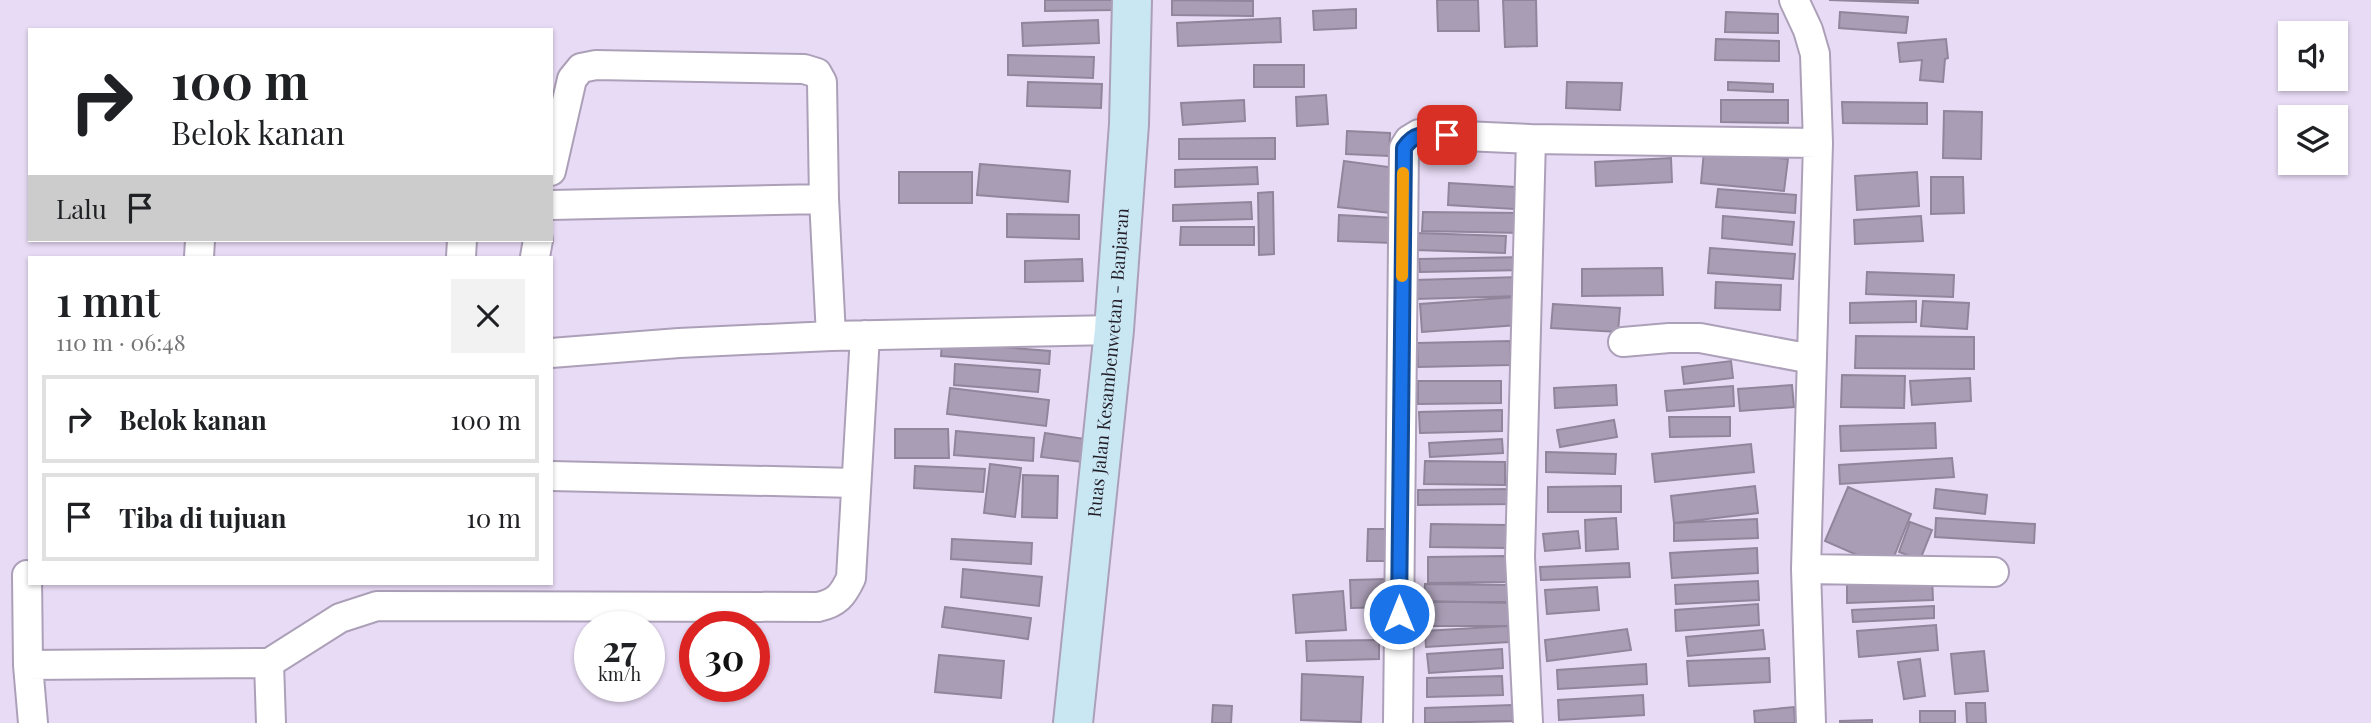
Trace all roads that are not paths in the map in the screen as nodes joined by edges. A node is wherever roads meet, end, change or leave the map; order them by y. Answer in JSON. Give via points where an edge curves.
{"nodes":[{"id":1,"x":1132,"y":0,"type":"edge"},
{"id":2,"x":1794,"y":0,"type":"edge"},
{"id":3,"x":1531,"y":139,"type":"junction"},
{"id":4,"x":1818,"y":143,"type":"junction"},
{"id":5,"x":553,"y":162,"type":"edge"},
{"id":6,"x":824,"y":199,"type":"junction"},
{"id":7,"x":553,"y":205,"type":"edge"},
{"id":8,"x":1114,"y":330,"type":"junction"},
{"id":9,"x":865,"y":335,"type":"junction"},
{"id":10,"x":831,"y":336,"type":"junction"},
{"id":11,"x":1623,"y":342,"type":"dead end"},
{"id":12,"x":553,"y":353,"type":"edge"},
{"id":13,"x":1812,"y":359,"type":"junction"},
{"id":14,"x":553,"y":476,"type":"edge"},
{"id":15,"x":856,"y":483,"type":"junction"},
{"id":16,"x":1806,"y":569,"type":"junction"},
{"id":17,"x":1994,"y":572,"type":"dead end"},
{"id":18,"x":27,"y":575,"type":"dead end"},
{"id":19,"x":380,"y":595,"type":"edge"},
{"id":20,"x":269,"y":663,"type":"junction"},
{"id":21,"x":28,"y":665,"type":"junction"},
{"id":22,"x":33,"y":723,"type":"edge"},
{"id":23,"x":271,"y":723,"type":"edge"},
{"id":24,"x":1073,"y":723,"type":"edge"},
{"id":25,"x":1398,"y":723,"type":"edge"},
{"id":26,"x":1528,"y":723,"type":"edge"},
{"id":27,"x":1811,"y":723,"type":"edge"}],
"edges":[{"from":1,"to":8,"type":"main road","name":"Ruas Jalan Kesambenwetan - Banjaran","via":[[1129,124]]},
{"from":2,"to":4,"type":"street","via":[[1815,54]]},
{"from":3,"to":4,"type":"street"},
{"from":3,"to":25,"type":"street","via":[[1419,134],[1404,148]]},
{"from":3,"to":26,"type":"street","via":[[1520,557]]},
{"from":4,"to":13,"type":"street"},
{"from":5,"to":6,"type":"street","via":[[572,79],[581,68],[804,69],[817,73],[822,82]]},
{"from":6,"to":7,"type":"street"},
{"from":6,"to":10,"type":"street"},
{"from":8,"to":9,"type":"street"},
{"from":8,"to":24,"type":"main road","name":"Ruas Jalan Kesambenwetan - Banjaran"},
{"from":9,"to":10,"type":"street"},
{"from":9,"to":15,"type":"street"},
{"from":10,"to":12,"type":"street"},
{"from":11,"to":13,"type":"street","via":[[1700,338]]},
{"from":13,"to":16,"type":"street"},
{"from":14,"to":15,"type":"street"},
{"from":15,"to":19,"type":"street","via":[[851,578],[844,595],[832,604]]},
{"from":16,"to":17,"type":"street"},
{"from":16,"to":27,"type":"street"},
{"from":18,"to":21,"type":"street"},
{"from":19,"to":20,"type":"street"},
{"from":20,"to":21,"type":"street"},
{"from":20,"to":23,"type":"street"},
{"from":21,"to":22,"type":"street"}]}
